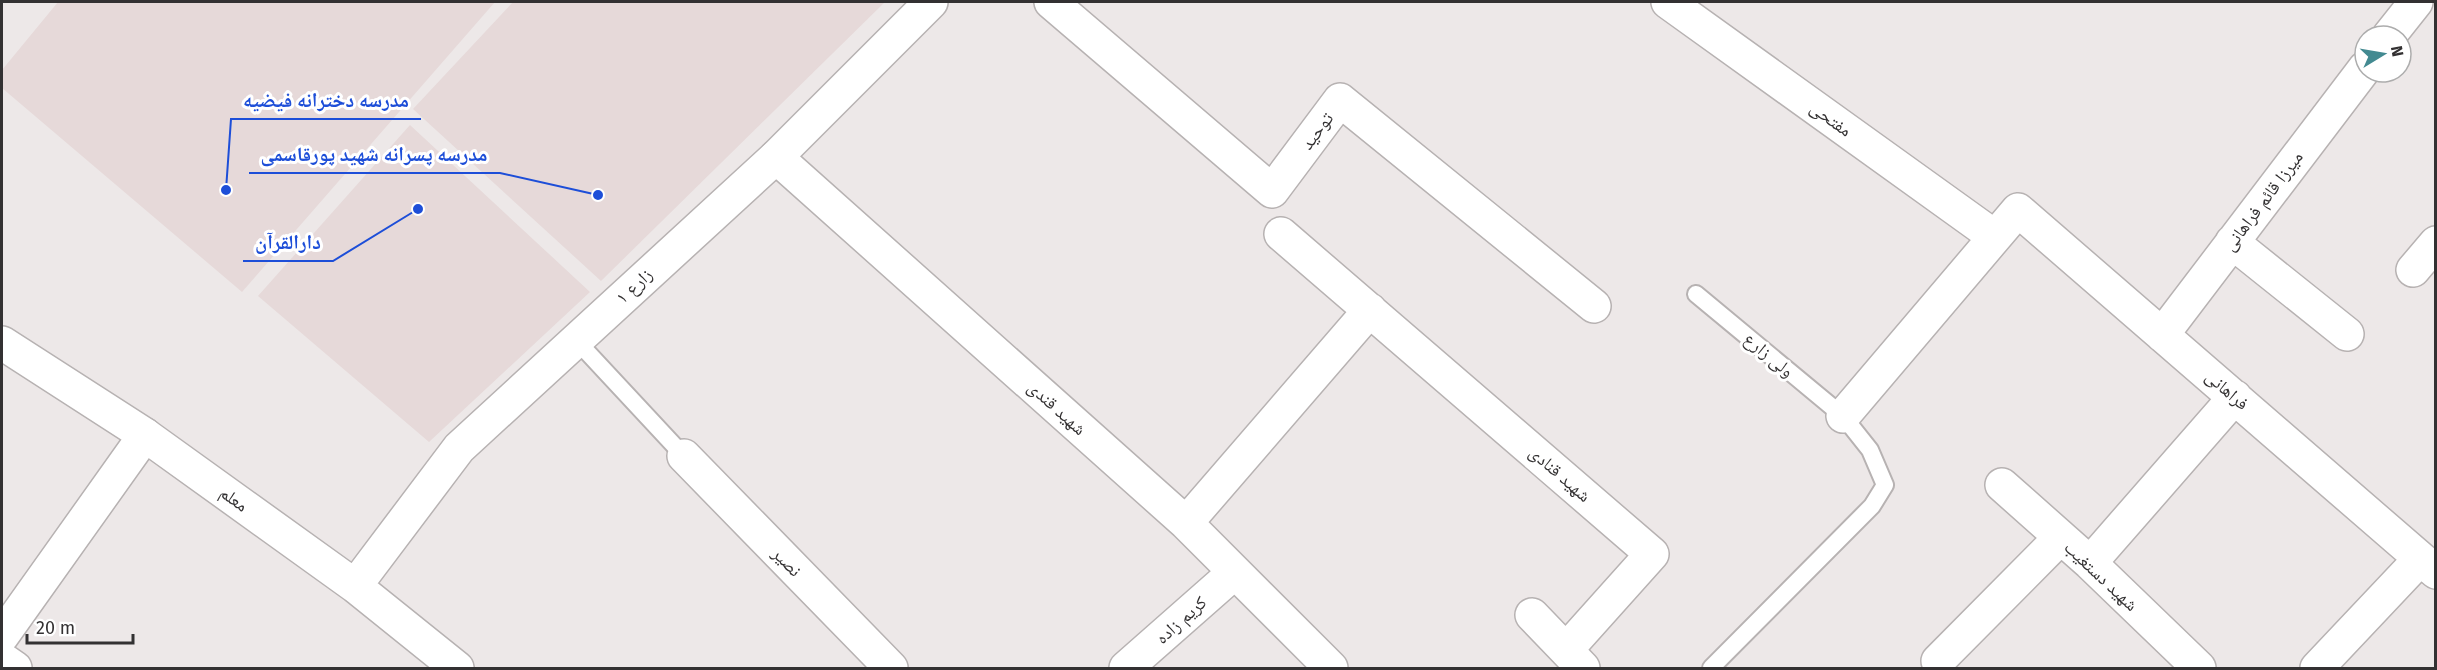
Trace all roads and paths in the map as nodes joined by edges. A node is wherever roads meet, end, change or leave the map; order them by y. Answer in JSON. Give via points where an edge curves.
{"nodes":[{"id":1,"x":931,"y":2,"type":"edge"},
{"id":2,"x":1051,"y":2,"type":"edge"},
{"id":3,"x":1668,"y":2,"type":"edge"},
{"id":4,"x":2416,"y":2,"type":"edge"},
{"id":5,"x":2399,"y":24,"type":"edge"},
{"id":6,"x":2353,"y":84,"type":"edge"},
{"id":7,"x":776,"y":157,"type":"junction"},
{"id":8,"x":1281,"y":234,"type":"dead end"},
{"id":9,"x":1995,"y":237,"type":"junction"},
{"id":10,"x":2232,"y":243,"type":"junction"},
{"id":11,"x":2436,"y":243,"type":"edge"},
{"id":12,"x":2413,"y":270,"type":"dead end"},
{"id":13,"x":1696,"y":294,"type":"dead end"},
{"id":14,"x":1594,"y":306,"type":"dead end"},
{"id":15,"x":1370,"y":310,"type":"junction"},
{"id":16,"x":2347,"y":334,"type":"dead end"},
{"id":17,"x":2162,"y":335,"type":"junction"},
{"id":18,"x":576,"y":340,"type":"junction"},
{"id":19,"x":2,"y":343,"type":"edge"},
{"id":20,"x":2235,"y":397,"type":"junction"},
{"id":21,"x":1843,"y":417,"type":"junction"},
{"id":22,"x":145,"y":435,"type":"junction"},
{"id":23,"x":684,"y":456,"type":"joint"},
{"id":24,"x":2002,"y":485,"type":"dead end"},
{"id":25,"x":1186,"y":523,"type":"junction"},
{"id":26,"x":2060,"y":538,"type":"junction"},
{"id":27,"x":2090,"y":563,"type":"junction"},
{"id":28,"x":2428,"y":565,"type":"edge"},
{"id":29,"x":1235,"y":572,"type":"junction"},
{"id":30,"x":355,"y":586,"type":"junction"},
{"id":31,"x":1532,"y":615,"type":"dead end"},
{"id":32,"x":2,"y":636,"type":"edge"},
{"id":33,"x":2,"y":659,"type":"edge"},
{"id":34,"x":1574,"y":659,"type":"edge"},
{"id":35,"x":1938,"y":661,"type":"dead end"},
{"id":36,"x":15,"y":669,"type":"edge"},
{"id":37,"x":457,"y":669,"type":"edge"},
{"id":38,"x":891,"y":669,"type":"edge"},
{"id":39,"x":1126,"y":669,"type":"edge"},
{"id":40,"x":1331,"y":669,"type":"edge"},
{"id":41,"x":1712,"y":669,"type":"edge"},
{"id":42,"x":2199,"y":669,"type":"edge"},
{"id":43,"x":2317,"y":669,"type":"edge"}],
"edges":[{"from":1,"to":7,"type":"street","name":"زارع ۱"},
{"from":2,"to":14,"type":"street","name":"توحید","via":[[1272,191],[1340,100]]},
{"from":3,"to":9,"type":"street","name":"مفتحی"},
{"from":4,"to":5,"type":"street"},
{"from":6,"to":10,"type":"street","name":"میرزا قائم فراهانی"},
{"from":7,"to":18,"type":"street","name":"زارع ۱"},
{"from":7,"to":25,"type":"street","name":"شهید قندی"},
{"from":8,"to":15,"type":"street","name":"شهید قنادی"},
{"from":9,"to":17,"type":"street","name":"فراهانی","via":[[2018,210]]},
{"from":9,"to":21,"type":"street"},
{"from":10,"to":16,"type":"street"},
{"from":10,"to":17,"type":"street","name":"میرزا قائم فراهانی"},
{"from":11,"to":12,"type":"street"},
{"from":13,"to":21,"type":"lane","name":"ولی زارع"},
{"from":15,"to":25,"type":"street"},
{"from":15,"to":34,"type":"street","name":"شهید قنادی","via":[[1652,554]]},
{"from":17,"to":20,"type":"street","name":"فراهانی"},
{"from":18,"to":23,"type":"lane"},
{"from":18,"to":30,"type":"street","name":"زارع ۱","via":[[459,448]]},
{"from":19,"to":22,"type":"street","name":"معلم"},
{"from":20,"to":27,"type":"street"},
{"from":20,"to":28,"type":"street","name":"فراهانی"},
{"from":21,"to":41,"type":"lane","name":"ولی زارع","via":[[1870,450],[1885,485],[1872,506]]},
{"from":22,"to":30,"type":"street","name":"معلم"},
{"from":22,"to":32,"type":"street"},
{"from":23,"to":38,"type":"street","name":"نصیر"},
{"from":24,"to":26,"type":"street","name":"شهید دستغیب"},
{"from":25,"to":29,"type":"street","name":"شهید قندی"},
{"from":26,"to":27,"type":"street","name":"شهید دستغیب"},
{"from":26,"to":35,"type":"street"},
{"from":27,"to":42,"type":"street","name":"شهید دستغیب"},
{"from":28,"to":43,"type":"street"},
{"from":29,"to":39,"type":"street","name":"کریم زاده"},
{"from":29,"to":40,"type":"street","name":"شهید قندی"},
{"from":30,"to":37,"type":"street","name":"معلم"},
{"from":31,"to":34,"type":"street","name":"شهید قنادی"},
{"from":33,"to":36,"type":"street"}]}
